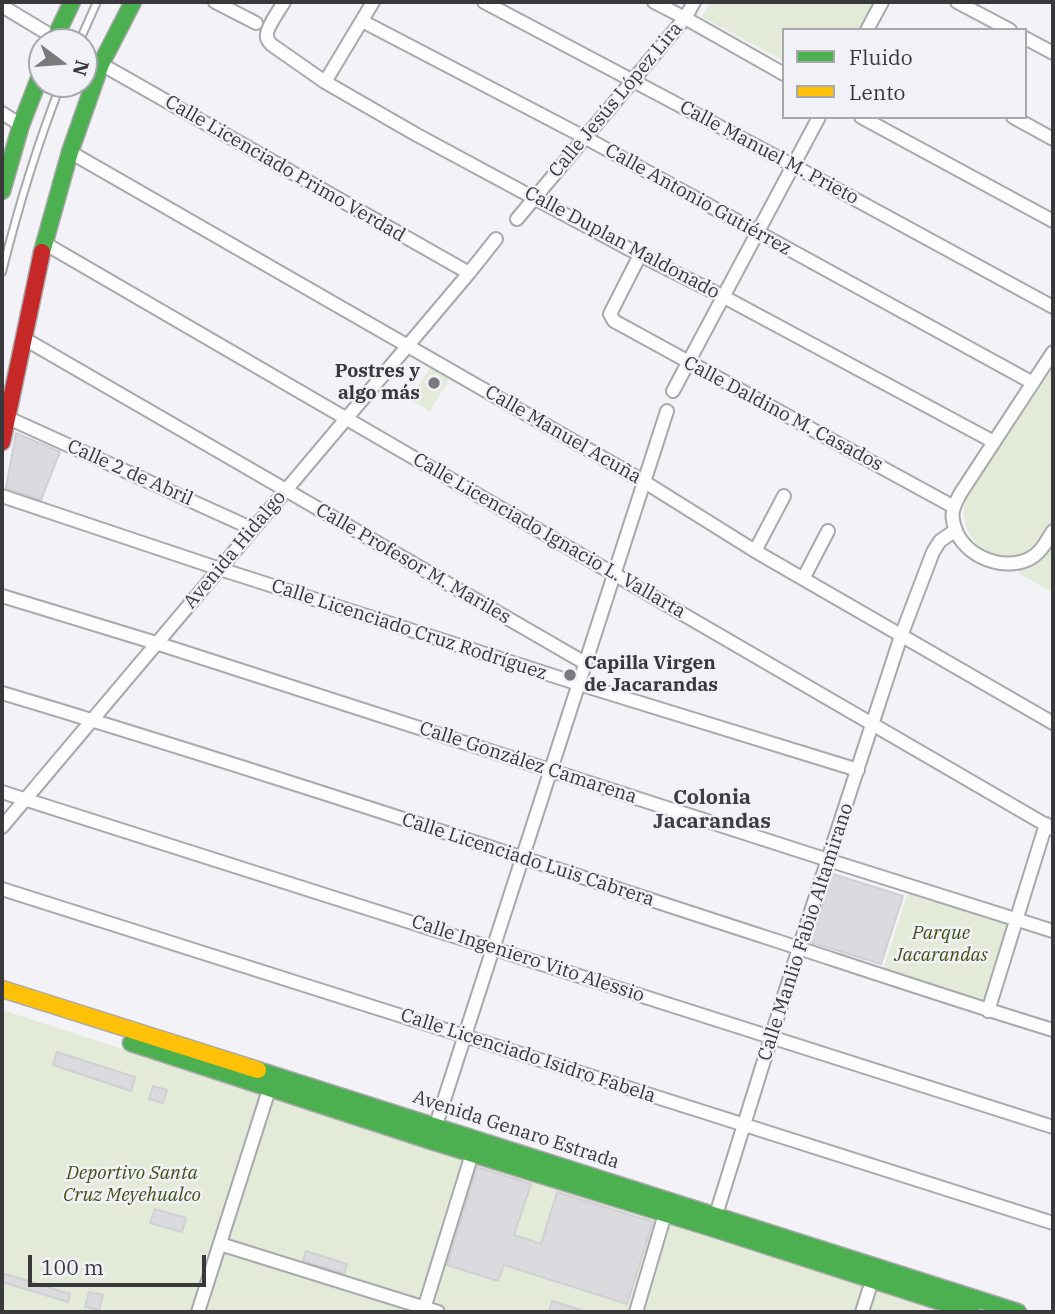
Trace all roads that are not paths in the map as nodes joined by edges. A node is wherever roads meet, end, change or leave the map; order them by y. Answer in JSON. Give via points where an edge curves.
{"nodes":[{"id":1,"x":72,"y":2,"type":"edge"},
{"id":2,"x":97,"y":2,"type":"edge"},
{"id":3,"x":133,"y":2,"type":"edge"},
{"id":4,"x":215,"y":2,"type":"edge"},
{"id":5,"x":284,"y":2,"type":"edge"},
{"id":6,"x":373,"y":2,"type":"edge"},
{"id":7,"x":484,"y":2,"type":"edge"},
{"id":8,"x":653,"y":2,"type":"edge"},
{"id":9,"x":694,"y":2,"type":"edge"},
{"id":10,"x":882,"y":2,"type":"edge"},
{"id":11,"x":957,"y":2,"type":"edge"},
{"id":12,"x":2,"y":6,"type":"edge"},
{"id":13,"x":685,"y":18,"type":"junction"},
{"id":14,"x":362,"y":21,"type":"junction"},
{"id":15,"x":256,"y":23,"type":"dead end"},
{"id":16,"x":36,"y":28,"type":"edge"},
{"id":17,"x":60,"y":28,"type":"edge"},
{"id":18,"x":85,"y":28,"type":"edge"},
{"id":19,"x":868,"y":28,"type":"edge"},
{"id":20,"x":1006,"y":28,"type":"edge"},
{"id":21,"x":1027,"y":39,"type":"edge"},
{"id":22,"x":1053,"y":53,"type":"edge"},
{"id":23,"x":101,"y":64,"type":"junction"},
{"id":24,"x":782,"y":73,"type":"edge"},
{"id":25,"x":633,"y":80,"type":"junction"},
{"id":26,"x":325,"y":82,"type":"junction"},
{"id":27,"x":32,"y":98,"type":"edge"},
{"id":28,"x":56,"y":98,"type":"edge"},
{"id":29,"x":2,"y":113,"type":"edge"},
{"id":30,"x":819,"y":119,"type":"edge"},
{"id":31,"x":865,"y":119,"type":"edge"},
{"id":32,"x":1017,"y":119,"type":"edge"},
{"id":33,"x":22,"y":125,"type":"junction"},
{"id":34,"x":584,"y":138,"type":"junction"},
{"id":35,"x":1053,"y":139,"type":"edge"},
{"id":36,"x":70,"y":152,"type":"junction"},
{"id":37,"x":794,"y":166,"type":"junction"},
{"id":38,"x":2,"y":191,"type":"edge"},
{"id":39,"x":535,"y":197,"type":"junction"},
{"id":40,"x":517,"y":219,"type":"dead end"},
{"id":41,"x":1053,"y":221,"type":"edge"},
{"id":42,"x":758,"y":232,"type":"junction"},
{"id":43,"x":496,"y":239,"type":"dead end"},
{"id":44,"x":44,"y":243,"type":"junction"},
{"id":45,"x":640,"y":255,"type":"junction"},
{"id":46,"x":2,"y":272,"type":"edge"},
{"id":47,"x":469,"y":273,"type":"junction"},
{"id":48,"x":724,"y":297,"type":"junction"},
{"id":49,"x":1053,"y":307,"type":"edge"},
{"id":50,"x":23,"y":338,"type":"junction"},
{"id":51,"x":408,"y":346,"type":"junction"},
{"id":52,"x":1053,"y":352,"type":"edge"},
{"id":53,"x":688,"y":363,"type":"junction"},
{"id":54,"x":1033,"y":383,"type":"junction"},
{"id":55,"x":673,"y":391,"type":"dead end"},
{"id":56,"x":667,"y":411,"type":"dead end"},
{"id":57,"x":6,"y":417,"type":"junction"},
{"id":58,"x":346,"y":419,"type":"junction"},
{"id":59,"x":2,"y":442,"type":"edge"},
{"id":60,"x":994,"y":442,"type":"junction"},
{"id":61,"x":643,"y":481,"type":"junction"},
{"id":62,"x":286,"y":490,"type":"junction"},
{"id":63,"x":2,"y":496,"type":"edge"},
{"id":64,"x":784,"y":496,"type":"dead end"},
{"id":65,"x":954,"y":507,"type":"junction"},
{"id":66,"x":253,"y":528,"type":"junction"},
{"id":67,"x":956,"y":530,"type":"junction"},
{"id":68,"x":828,"y":531,"type":"dead end"},
{"id":69,"x":1053,"y":531,"type":"edge"},
{"id":70,"x":755,"y":551,"type":"junction"},
{"id":71,"x":220,"y":569,"type":"junction"},
{"id":72,"x":614,"y":573,"type":"junction"},
{"id":73,"x":803,"y":579,"type":"junction"},
{"id":74,"x":2,"y":596,"type":"edge"},
{"id":75,"x":901,"y":636,"type":"junction"},
{"id":76,"x":156,"y":643,"type":"junction"},
{"id":77,"x":585,"y":663,"type":"junction"},
{"id":78,"x":579,"y":684,"type":"junction"},
{"id":79,"x":2,"y":693,"type":"edge"},
{"id":80,"x":92,"y":720,"type":"junction"},
{"id":81,"x":1053,"y":723,"type":"edge"},
{"id":82,"x":873,"y":724,"type":"junction"},
{"id":83,"x":858,"y":770,"type":"junction"},
{"id":84,"x":551,"y":771,"type":"junction"},
{"id":85,"x":2,"y":792,"type":"edge"},
{"id":86,"x":25,"y":800,"type":"junction"},
{"id":87,"x":2,"y":827,"type":"edge"},
{"id":88,"x":1050,"y":827,"type":"edge"},
{"id":89,"x":523,"y":858,"type":"junction"},
{"id":90,"x":828,"y":860,"type":"junction"},
{"id":91,"x":2,"y":889,"type":"edge"},
{"id":92,"x":1016,"y":918,"type":"junction"},
{"id":93,"x":1053,"y":930,"type":"edge"},
{"id":94,"x":494,"y":948,"type":"junction"},
{"id":95,"x":799,"y":948,"type":"junction"},
{"id":96,"x":2,"y":989,"type":"edge"},
{"id":97,"x":2,"y":1001,"type":"edge"},
{"id":98,"x":988,"y":1010,"type":"junction"},
{"id":99,"x":1053,"y":1030,"type":"edge"},
{"id":100,"x":466,"y":1036,"type":"junction"},
{"id":101,"x":772,"y":1038,"type":"junction"},
{"id":102,"x":267,"y":1096,"type":"dead end"},
{"id":103,"x":744,"y":1125,"type":"junction"},
{"id":104,"x":1053,"y":1127,"type":"edge"},
{"id":105,"x":433,"y":1134,"type":"junction"},
{"id":106,"x":471,"y":1154,"type":"junction"},
{"id":107,"x":665,"y":1214,"type":"junction"},
{"id":108,"x":714,"y":1221,"type":"junction"},
{"id":109,"x":1053,"y":1223,"type":"edge"},
{"id":110,"x":220,"y":1244,"type":"junction"},
{"id":111,"x":869,"y":1290,"type":"dead end"},
{"id":112,"x":424,"y":1310,"type":"edge"},
{"id":113,"x":198,"y":1312,"type":"edge"},
{"id":114,"x":438,"y":1312,"type":"edge"},
{"id":115,"x":636,"y":1312,"type":"edge"},
{"id":116,"x":862,"y":1312,"type":"edge"},
{"id":117,"x":972,"y":1312,"type":"edge"},
{"id":118,"x":1018,"y":1312,"type":"edge"}],
"edges":[{"from":1,"to":17,"type":"street"},
{"from":2,"to":18,"type":"lane"},
{"from":3,"to":23,"type":"street"},
{"from":4,"to":15,"type":"street"},
{"from":5,"to":26,"type":"street","name":"Calle Duplan Maldonado","via":[[267,34],[272,45]]},
{"from":6,"to":14,"type":"street"},
{"from":7,"to":25,"type":"street","name":"Calle Manuel M. Prieto"},
{"from":8,"to":13,"type":"street"},
{"from":9,"to":13,"type":"street","name":"Calle Jesús López Lira"},
{"from":10,"to":19,"type":"street"},
{"from":11,"to":20,"type":"street"},
{"from":12,"to":16,"type":"street"},
{"from":13,"to":24,"type":"street"},
{"from":13,"to":25,"type":"street","name":"Calle Jesús López Lira"},
{"from":14,"to":26,"type":"street"},
{"from":14,"to":34,"type":"street","name":"Calle Antonio Gutiérrez"},
{"from":21,"to":22,"type":"street"},
{"from":23,"to":36,"type":"street"},
{"from":23,"to":47,"type":"street","name":"Calle Licenciado Primo Verdad"},
{"from":25,"to":34,"type":"street","name":"Calle Jesús López Lira"},
{"from":25,"to":37,"type":"street","name":"Calle Manuel M. Prieto"},
{"from":26,"to":39,"type":"street","name":"Calle Duplan Maldonado"},
{"from":27,"to":33,"type":"street"},
{"from":28,"to":46,"type":"lane"},
{"from":29,"to":33,"type":"street"},
{"from":30,"to":37,"type":"street"},
{"from":31,"to":41,"type":"street"},
{"from":32,"to":35,"type":"street"},
{"from":33,"to":38,"type":"street"},
{"from":34,"to":39,"type":"street","name":"Calle Jesús López Lira"},
{"from":34,"to":42,"type":"street","name":"Calle Antonio Gutiérrez"},
{"from":36,"to":44,"type":"street"},
{"from":36,"to":51,"type":"street","name":"Calle Manuel Acuña"},
{"from":37,"to":42,"type":"street"},
{"from":37,"to":49,"type":"street","name":"Calle Manuel M. Prieto"},
{"from":39,"to":40,"type":"street","name":"Calle Jesús López Lira"},
{"from":39,"to":45,"type":"street","name":"Calle Duplan Maldonado"},
{"from":42,"to":48,"type":"street"},
{"from":42,"to":54,"type":"street","name":"Calle Antonio Gutiérrez"},
{"from":43,"to":47,"type":"street","name":"Avenida Hidalgo"},
{"from":44,"to":50,"type":"street"},
{"from":44,"to":58,"type":"street","name":"Calle Licenciado Ignacio L. Vallarta"},
{"from":45,"to":48,"type":"street","name":"Calle Duplan Maldonado"},
{"from":45,"to":53,"type":"street","name":"Calle Daldino M. Casados","via":[[610,314],[614,321]]},
{"from":47,"to":51,"type":"street","name":"Avenida Hidalgo"},
{"from":48,"to":53,"type":"street"},
{"from":48,"to":60,"type":"street","name":"Calle Duplan Maldonado"},
{"from":50,"to":57,"type":"street"},
{"from":50,"to":62,"type":"street","name":"Calle Profesor M. Mariles"},
{"from":51,"to":58,"type":"street","name":"Avenida Hidalgo"},
{"from":51,"to":61,"type":"street","name":"Calle Manuel Acuña"},
{"from":52,"to":54,"type":"street"},
{"from":53,"to":55,"type":"street"},
{"from":53,"to":65,"type":"street","name":"Calle Daldino M. Casados"},
{"from":54,"to":60,"type":"street"},
{"from":56,"to":61,"type":"street"},
{"from":57,"to":59,"type":"street"},
{"from":57,"to":66,"type":"street","name":"Calle 2 de Abril"},
{"from":58,"to":62,"type":"street","name":"Avenida Hidalgo"},
{"from":58,"to":72,"type":"street","name":"Calle Licenciado Ignacio L. Vallarta"},
{"from":60,"to":65,"type":"street"},
{"from":61,"to":70,"type":"street","name":"Calle Manuel Acuña"},
{"from":61,"to":72,"type":"street"},
{"from":62,"to":66,"type":"street","name":"Avenida Hidalgo"},
{"from":62,"to":77,"type":"street","name":"Calle Profesor M. Mariles"},
{"from":63,"to":71,"type":"street","name":"Calle Licenciado Cruz Rodríguez"},
{"from":64,"to":70,"type":"street"},
{"from":65,"to":67,"type":"street"},
{"from":66,"to":71,"type":"street","name":"Avenida Hidalgo"},
{"from":67,"to":69,"type":"street","via":[[978,555],[1005,564],[1030,559]]},
{"from":67,"to":75,"type":"street","name":"Calle Manlio Fabio Altamirano","via":[[933,552]]},
{"from":68,"to":73,"type":"street"},
{"from":70,"to":73,"type":"street","name":"Calle Manuel Acuña"},
{"from":71,"to":76,"type":"street","name":"Avenida Hidalgo"},
{"from":71,"to":78,"type":"street","name":"Calle Licenciado Cruz Rodríguez"},
{"from":72,"to":77,"type":"street"},
{"from":72,"to":82,"type":"street","name":"Calle Licenciado Ignacio L. Vallarta"},
{"from":73,"to":75,"type":"street","name":"Calle Manuel Acuña"},
{"from":74,"to":76,"type":"street","name":"Calle González Camarena"},
{"from":75,"to":81,"type":"street","name":"Calle Manuel Acuña"},
{"from":75,"to":82,"type":"street","name":"Calle Manlio Fabio Altamirano"},
{"from":76,"to":80,"type":"street","name":"Avenida Hidalgo"},
{"from":76,"to":84,"type":"street","name":"Calle González Camarena"},
{"from":77,"to":78,"type":"street"},
{"from":78,"to":83,"type":"street","name":"Calle Licenciado Cruz Rodríguez"},
{"from":78,"to":84,"type":"street"},
{"from":79,"to":80,"type":"street","name":"Calle Licenciado Luis Cabrera"},
{"from":80,"to":86,"type":"street","name":"Avenida Hidalgo"},
{"from":80,"to":89,"type":"street","name":"Calle Licenciado Luis Cabrera"},
{"from":82,"to":83,"type":"street","name":"Calle Manlio Fabio Altamirano"},
{"from":82,"to":88,"type":"street","name":"Calle Licenciado Ignacio L. Vallarta"},
{"from":83,"to":90,"type":"street","name":"Calle Manlio Fabio Altamirano"},
{"from":84,"to":89,"type":"street"},
{"from":84,"to":90,"type":"street","name":"Calle González Camarena"},
{"from":85,"to":86,"type":"street","name":"Calle Ingeniero Vito Alessio"},
{"from":86,"to":87,"type":"street","name":"Avenida Hidalgo"},
{"from":86,"to":94,"type":"street","name":"Calle Ingeniero Vito Alessio"},
{"from":88,"to":92,"type":"street"},
{"from":89,"to":94,"type":"street"},
{"from":89,"to":95,"type":"street","name":"Calle Licenciado Luis Cabrera"},
{"from":90,"to":92,"type":"street","name":"Calle González Camarena"},
{"from":90,"to":95,"type":"street","name":"Calle Manlio Fabio Altamirano"},
{"from":91,"to":100,"type":"street","name":"Calle Licenciado Isidro Fabela"},
{"from":92,"to":93,"type":"street","name":"Calle González Camarena"},
{"from":92,"to":98,"type":"street"},
{"from":94,"to":100,"type":"street"},
{"from":94,"to":101,"type":"street","name":"Calle Ingeniero Vito Alessio"},
{"from":95,"to":98,"type":"street","name":"Calle Licenciado Luis Cabrera"},
{"from":95,"to":101,"type":"street","name":"Calle Manlio Fabio Altamirano"},
{"from":96,"to":105,"type":"street","name":"Avenida Genaro Estrada"},
{"from":97,"to":105,"type":"street","name":"Avenida Genaro Estrada"},
{"from":98,"to":99,"type":"street","name":"Calle Licenciado Luis Cabrera"},
{"from":100,"to":103,"type":"street","name":"Calle Licenciado Isidro Fabela"},
{"from":100,"to":105,"type":"street"},
{"from":101,"to":103,"type":"street","name":"Calle Manlio Fabio Altamirano"},
{"from":101,"to":104,"type":"street","name":"Calle Ingeniero Vito Alessio"},
{"from":102,"to":110,"type":"street"},
{"from":103,"to":108,"type":"street","name":"Calle Manlio Fabio Altamirano"},
{"from":103,"to":109,"type":"street","name":"Calle Licenciado Isidro Fabela"},
{"from":105,"to":106,"type":"street","name":"Avenida Genaro Estrada"},
{"from":105,"to":108,"type":"street","name":"Avenida Genaro Estrada"},
{"from":106,"to":107,"type":"street","name":"Avenida Genaro Estrada"},
{"from":106,"to":112,"type":"street"},
{"from":107,"to":108,"type":"street","name":"Avenida Genaro Estrada"},
{"from":107,"to":115,"type":"street"},
{"from":108,"to":117,"type":"street","name":"Avenida Genaro Estrada"},
{"from":108,"to":118,"type":"street","name":"Avenida Genaro Estrada"},
{"from":110,"to":112,"type":"street"},
{"from":110,"to":113,"type":"street"},
{"from":111,"to":116,"type":"street"},
{"from":112,"to":114,"type":"street"}]}
